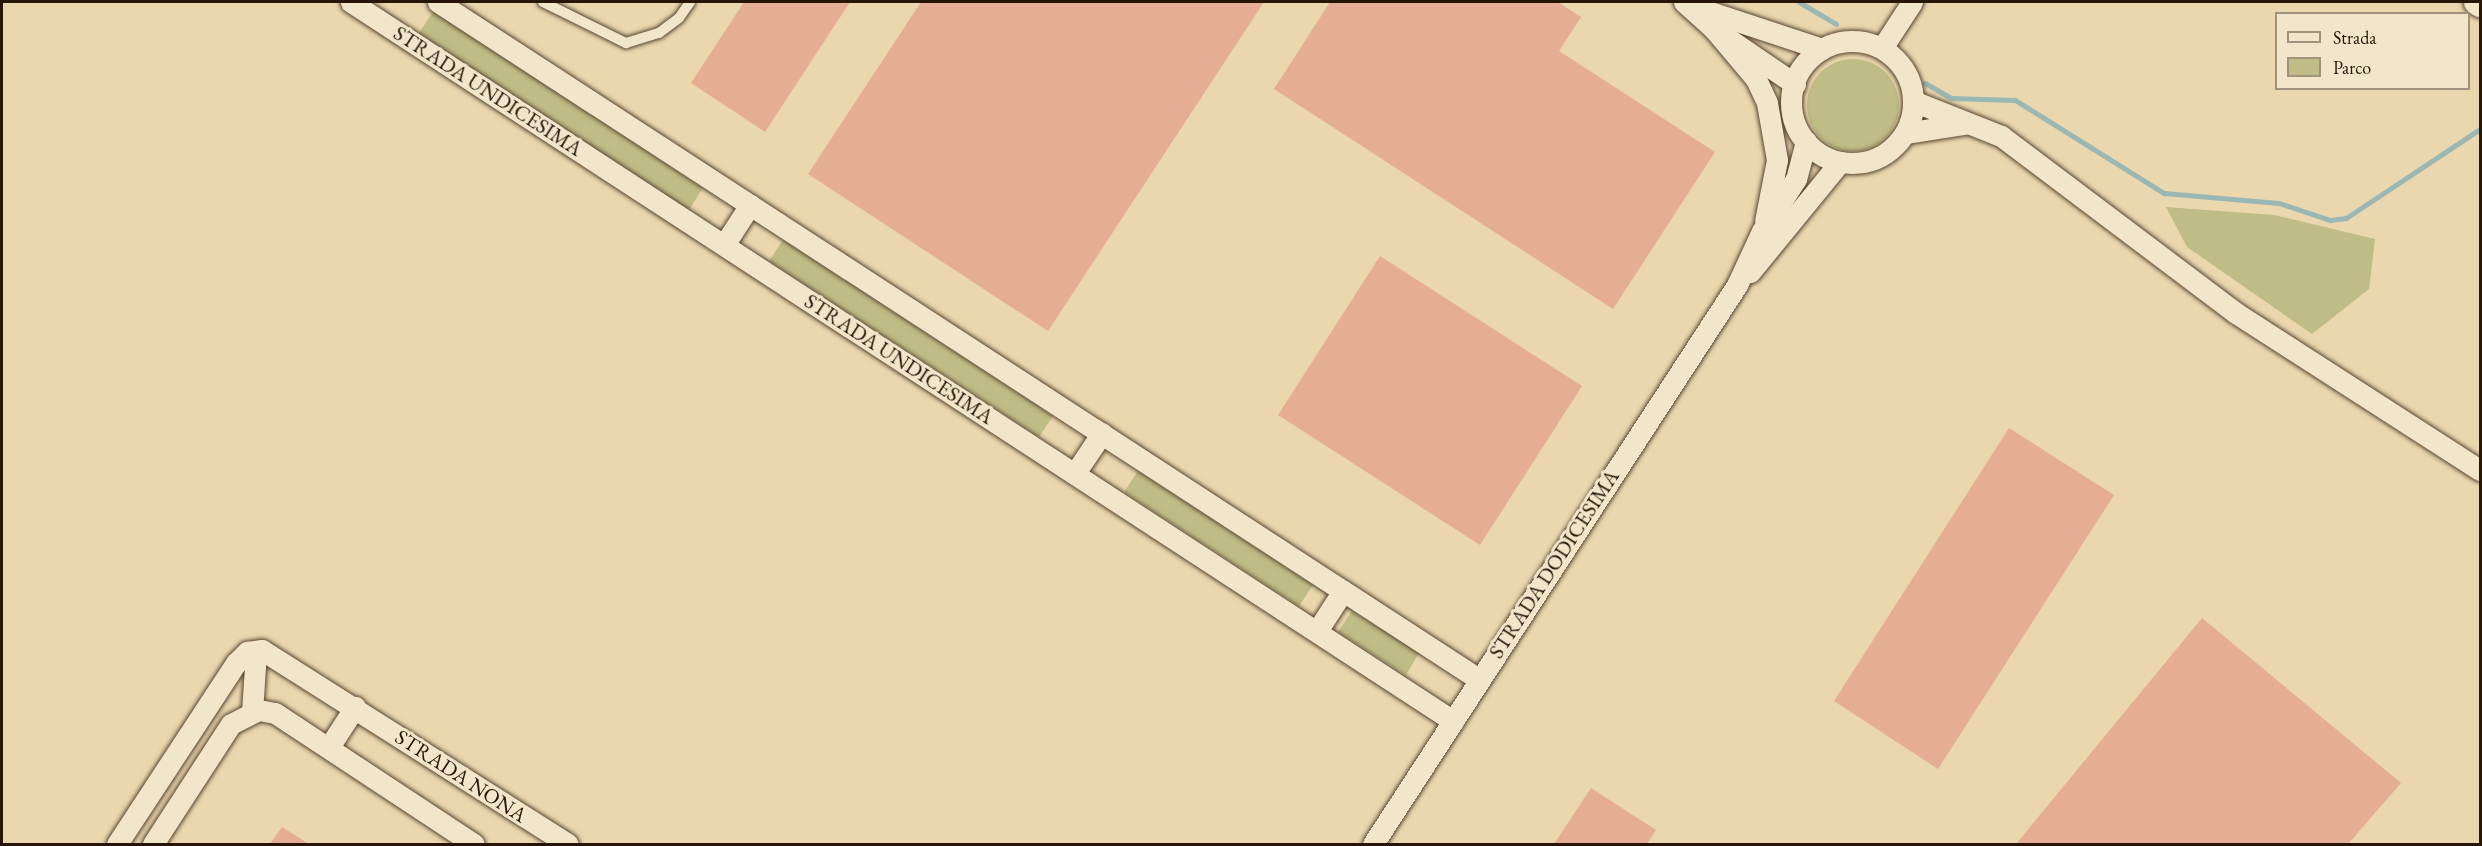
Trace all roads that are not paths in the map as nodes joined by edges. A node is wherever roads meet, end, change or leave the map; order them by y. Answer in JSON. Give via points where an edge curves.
{"nodes":[{"id":1,"x":351,"y":2,"type":"edge"},
{"id":2,"x":438,"y":2,"type":"edge"},
{"id":3,"x":543,"y":2,"type":"edge"},
{"id":4,"x":690,"y":2,"type":"edge"},
{"id":5,"x":1912,"y":2,"type":"edge"},
{"id":6,"x":2476,"y":2,"type":"edge"},
{"id":7,"x":1688,"y":4,"type":"edge"},
{"id":8,"x":2481,"y":4,"type":"edge"},
{"id":9,"x":378,"y":9,"type":"edge"},
{"id":10,"x":1714,"y":29,"type":"junction"},
{"id":11,"x":1882,"y":48,"type":"junction"},
{"id":12,"x":1821,"y":49,"type":"junction"},
{"id":13,"x":1795,"y":84,"type":"junction"},
{"id":14,"x":1913,"y":101,"type":"junction"},
{"id":15,"x":1965,"y":124,"type":"junction"},
{"id":16,"x":1905,"y":133,"type":"junction"},
{"id":17,"x":1806,"y":141,"type":"junction"},
{"id":18,"x":1840,"y":162,"type":"junction"},
{"id":19,"x":750,"y":205,"type":"junction"},
{"id":20,"x":1762,"y":231,"type":"junction"},
{"id":21,"x":724,"y":244,"type":"junction"},
{"id":22,"x":1737,"y":285,"type":"junction"},
{"id":23,"x":1102,"y":433,"type":"junction"},
{"id":24,"x":2481,"y":470,"type":"edge"},
{"id":25,"x":1075,"y":473,"type":"junction"},
{"id":26,"x":1343,"y":591,"type":"junction"},
{"id":27,"x":1317,"y":631,"type":"junction"},
{"id":28,"x":256,"y":651,"type":"junction"},
{"id":29,"x":1480,"y":680,"type":"junction"},
{"id":30,"x":355,"y":707,"type":"junction"},
{"id":31,"x":252,"y":712,"type":"junction"},
{"id":32,"x":1453,"y":721,"type":"junction"},
{"id":33,"x":328,"y":747,"type":"junction"},
{"id":34,"x":117,"y":844,"type":"edge"},
{"id":35,"x":153,"y":844,"type":"edge"},
{"id":36,"x":474,"y":844,"type":"edge"},
{"id":37,"x":568,"y":844,"type":"edge"},
{"id":38,"x":1372,"y":844,"type":"edge"}],
"edges":[{"from":1,"to":9,"type":"street","name":"STRADA UNDICESIMA"},
{"from":2,"to":19,"type":"street"},
{"from":3,"to":4,"type":"lane","via":[[626,43],[659,33]]},
{"from":5,"to":11,"type":"street"},
{"from":6,"to":8,"type":"street"},
{"from":7,"to":10,"type":"street"},
{"from":7,"to":12,"type":"street"},
{"from":9,"to":21,"type":"street","name":"STRADA UNDICESIMA"},
{"from":10,"to":13,"type":"street"},
{"from":10,"to":20,"type":"street","via":[[1756,79],[1770,113],[1777,160]]},
{"from":11,"to":12,"type":"street","via":[[1841,42]]},
{"from":11,"to":14,"type":"street","via":[[1905,70]]},
{"from":12,"to":13,"type":"street"},
{"from":13,"to":17,"type":"street","via":[[1792,110]]},
{"from":14,"to":15,"type":"street"},
{"from":14,"to":16,"type":"street"},
{"from":15,"to":16,"type":"street"},
{"from":15,"to":24,"type":"street","via":[[2016,147],[2236,313]]},
{"from":16,"to":18,"type":"street","via":[[1877,158]]},
{"from":17,"to":18,"type":"street"},
{"from":17,"to":20,"type":"street","via":[[1796,179]]},
{"from":18,"to":22,"type":"street","via":[[1780,240]]},
{"from":19,"to":21,"type":"street"},
{"from":19,"to":23,"type":"street"},
{"from":20,"to":22,"type":"street"},
{"from":21,"to":25,"type":"street","name":"STRADA UNDICESIMA"},
{"from":22,"to":29,"type":"street","name":"STRADA DODICESIMA"},
{"from":23,"to":25,"type":"street"},
{"from":23,"to":26,"type":"street"},
{"from":25,"to":27,"type":"street","name":"STRADA UNDICESIMA"},
{"from":26,"to":27,"type":"street"},
{"from":26,"to":29,"type":"street"},
{"from":27,"to":32,"type":"street","name":"STRADA UNDICESIMA"},
{"from":28,"to":30,"type":"street","name":"STRADA NONA","via":[[277,655]]},
{"from":28,"to":31,"type":"street"},
{"from":28,"to":34,"type":"street","via":[[236,663]]},
{"from":29,"to":32,"type":"street","name":"STRADA DODICESIMA"},
{"from":30,"to":33,"type":"street"},
{"from":30,"to":37,"type":"street","name":"STRADA NONA"},
{"from":31,"to":33,"type":"street","via":[[275,713]]},
{"from":31,"to":35,"type":"street","via":[[231,724]]},
{"from":32,"to":38,"type":"street","name":"STRADA DODICESIMA"},
{"from":33,"to":36,"type":"street"}]}
